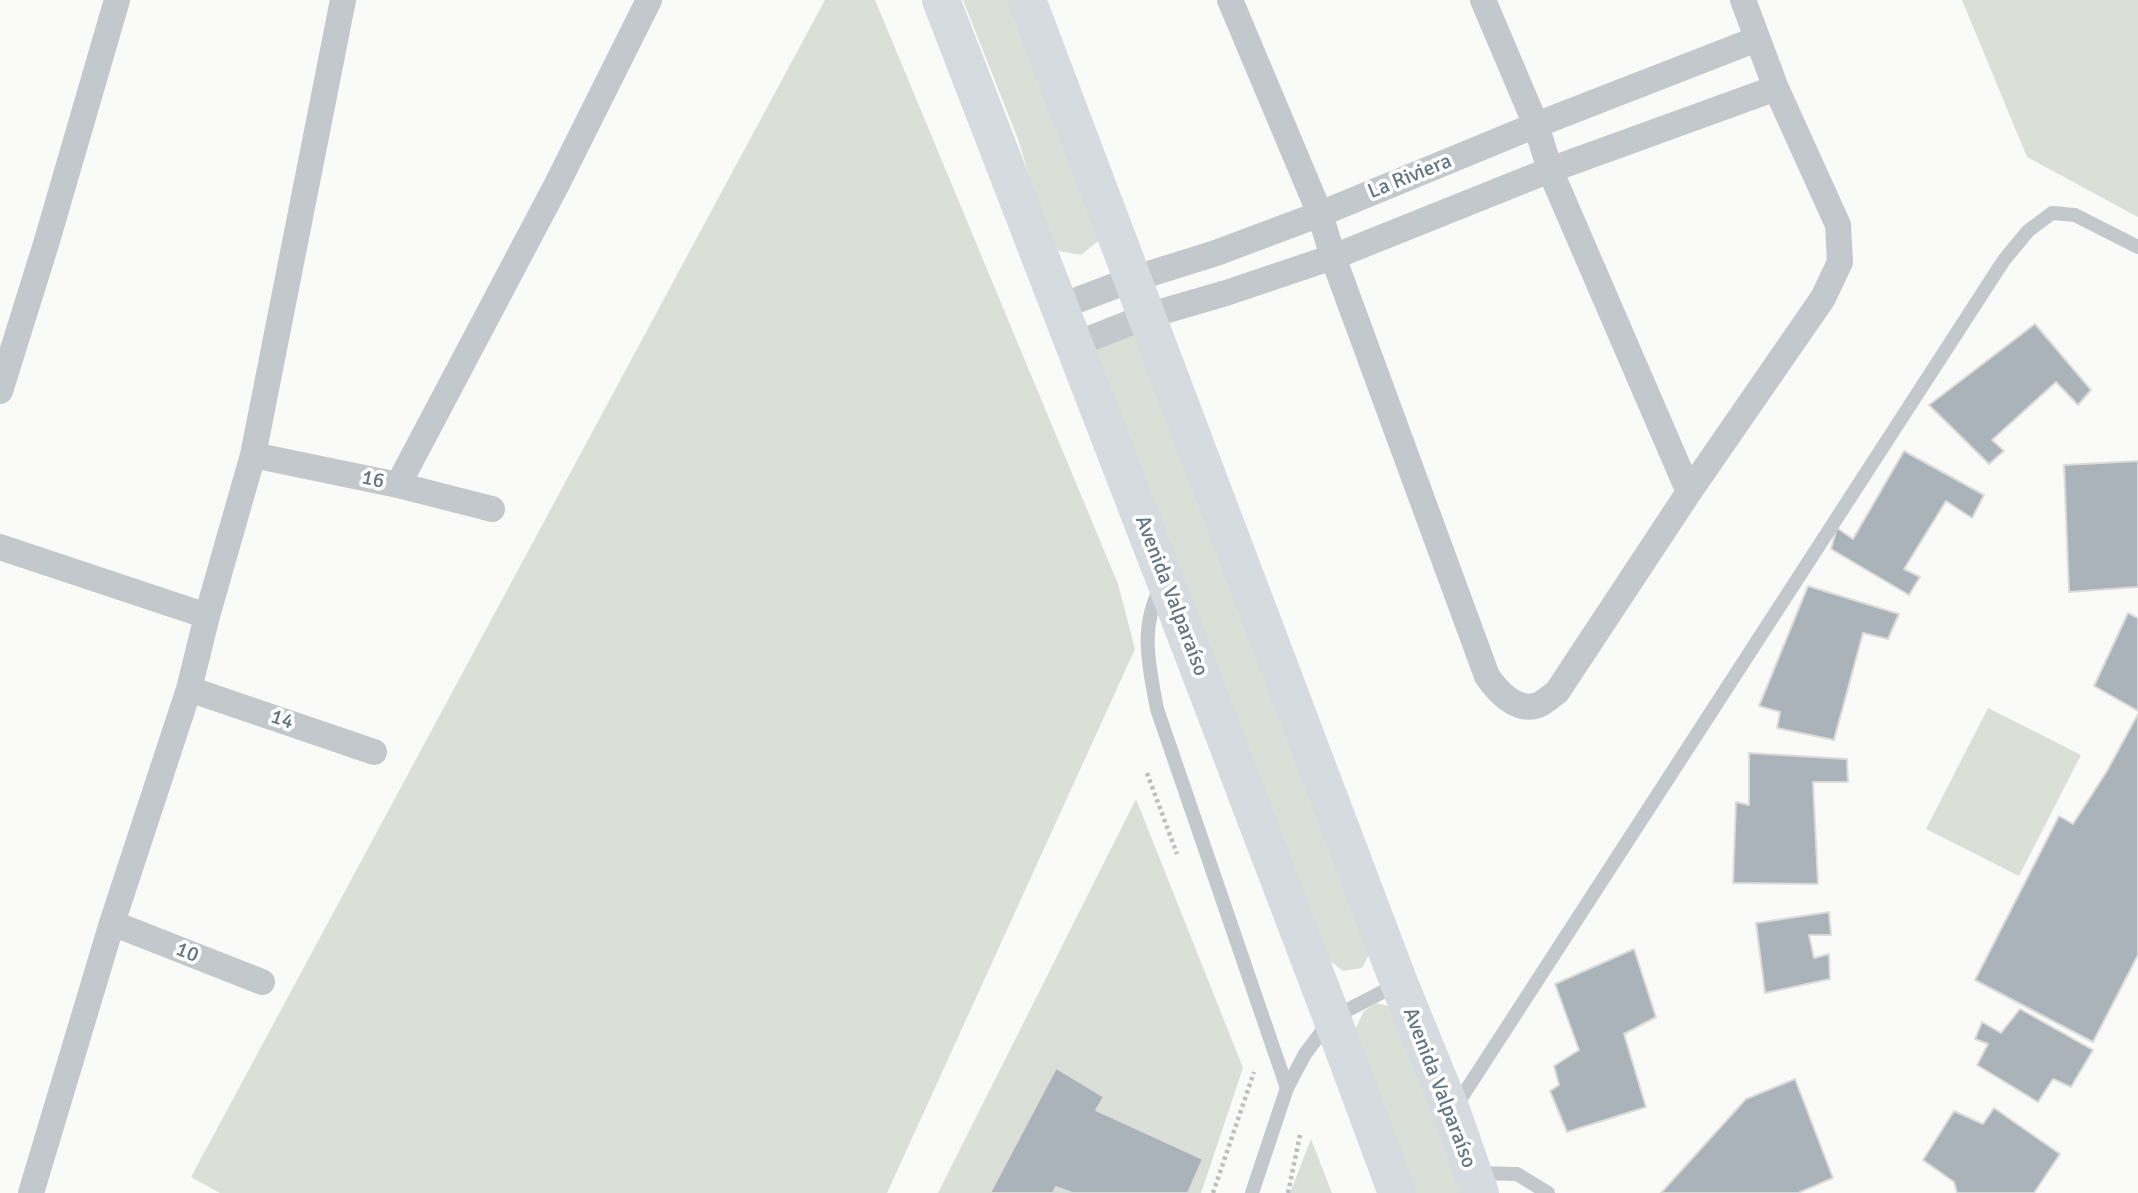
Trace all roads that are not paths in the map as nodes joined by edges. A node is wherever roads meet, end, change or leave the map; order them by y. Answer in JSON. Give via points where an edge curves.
{"nodes":[{"id":1,"x":117,"y":0,"type":"edge"},
{"id":2,"x":343,"y":0,"type":"edge"},
{"id":3,"x":649,"y":0,"type":"edge"},
{"id":4,"x":941,"y":0,"type":"edge"},
{"id":5,"x":1027,"y":0,"type":"edge"},
{"id":6,"x":1230,"y":0,"type":"edge"},
{"id":7,"x":1483,"y":0,"type":"edge"},
{"id":8,"x":1743,"y":0,"type":"edge"},
{"id":9,"x":1757,"y":39,"type":"junction"},
{"id":10,"x":1776,"y":88,"type":"junction"},
{"id":11,"x":1536,"y":125,"type":"junction"},
{"id":12,"x":1550,"y":170,"type":"junction"},
{"id":13,"x":1320,"y":214,"type":"junction"},
{"id":14,"x":2138,"y":247,"type":"edge"},
{"id":15,"x":1334,"y":257,"type":"junction"},
{"id":16,"x":1133,"y":279,"type":"junction"},
{"id":17,"x":1059,"y":307,"type":"junction"},
{"id":18,"x":1147,"y":316,"type":"junction"},
{"id":19,"x":1074,"y":345,"type":"junction"},
{"id":20,"x":0,"y":391,"type":"edge"},
{"id":21,"x":253,"y":455,"type":"junction"},
{"id":22,"x":398,"y":485,"type":"junction"},
{"id":23,"x":1689,"y":492,"type":"junction"},
{"id":24,"x":492,"y":509,"type":"dead end"},
{"id":25,"x":0,"y":547,"type":"edge"},
{"id":26,"x":1165,"y":580,"type":"junction"},
{"id":27,"x":207,"y":616,"type":"junction"},
{"id":28,"x":190,"y":689,"type":"junction"},
{"id":29,"x":374,"y":752,"type":"dead end"},
{"id":30,"x":112,"y":923,"type":"junction"},
{"id":31,"x":262,"y":982,"type":"dead end"},
{"id":32,"x":1399,"y":983,"type":"junction"},
{"id":33,"x":1332,"y":1018,"type":"junction"},
{"id":34,"x":1287,"y":1088,"type":"junction"},
{"id":35,"x":1452,"y":1113,"type":"junction"},
{"id":36,"x":1476,"y":1183,"type":"edge"},
{"id":37,"x":31,"y":1193,"type":"edge"},
{"id":38,"x":1252,"y":1193,"type":"edge"},
{"id":39,"x":1397,"y":1193,"type":"edge"},
{"id":40,"x":1548,"y":1193,"type":"edge"}],
"edges":[{"from":1,"to":20,"type":"street"},
{"from":2,"to":21,"type":"street"},
{"from":3,"to":22,"type":"street"},
{"from":4,"to":17,"type":"main road","name":"Avenida Valparaíso"},
{"from":5,"to":16,"type":"main road","name":"Avenida Valparaíso"},
{"from":6,"to":13,"type":"street"},
{"from":7,"to":11,"type":"street"},
{"from":8,"to":9,"type":"street"},
{"from":9,"to":10,"type":"street"},
{"from":9,"to":11,"type":"street","name":"La Riviera"},
{"from":10,"to":12,"type":"street"},
{"from":10,"to":23,"type":"street","via":[[1838,225],[1840,262],[1823,298]]},
{"from":11,"to":12,"type":"street"},
{"from":11,"to":13,"type":"street","name":"La Riviera"},
{"from":12,"to":15,"type":"street"},
{"from":12,"to":23,"type":"street"},
{"from":13,"to":15,"type":"street"},
{"from":13,"to":16,"type":"street","name":"La Riviera"},
{"from":14,"to":35,"type":"lane","via":[[2075,215],[2052,213],[2028,231],[2004,260]]},
{"from":15,"to":18,"type":"street"},
{"from":15,"to":23,"type":"street","via":[[1487,676],[1497,691],[1515,704],[1536,706],[1557,692]]},
{"from":16,"to":17,"type":"street","name":"La Riviera"},
{"from":16,"to":18,"type":"main road","name":"Avenida Valparaíso"},
{"from":17,"to":19,"type":"main road","name":"Avenida Valparaíso"},
{"from":18,"to":19,"type":"street"},
{"from":18,"to":32,"type":"main road","name":"Avenida Valparaíso"},
{"from":19,"to":26,"type":"main road","name":"Avenida Valparaíso"},
{"from":21,"to":22,"type":"street","name":"16"},
{"from":21,"to":27,"type":"street"},
{"from":22,"to":24,"type":"street","name":"16"},
{"from":25,"to":27,"type":"street"},
{"from":26,"to":33,"type":"main road","name":"Avenida Valparaíso"},
{"from":26,"to":34,"type":"lane","via":[[1152,604],[1148,629],[1148,663],[1157,709]]},
{"from":27,"to":28,"type":"street"},
{"from":28,"to":29,"type":"street","name":"14"},
{"from":28,"to":30,"type":"street"},
{"from":30,"to":31,"type":"street","name":"10"},
{"from":30,"to":37,"type":"street"},
{"from":32,"to":33,"type":"lane"},
{"from":32,"to":35,"type":"main road","name":"Avenida Valparaíso"},
{"from":33,"to":34,"type":"lane"},
{"from":33,"to":39,"type":"main road","name":"Avenida Valparaíso"},
{"from":34,"to":38,"type":"lane"},
{"from":35,"to":36,"type":"main road","name":"Avenida Valparaíso"},
{"from":36,"to":40,"type":"lane","via":[[1517,1174]]}]}
